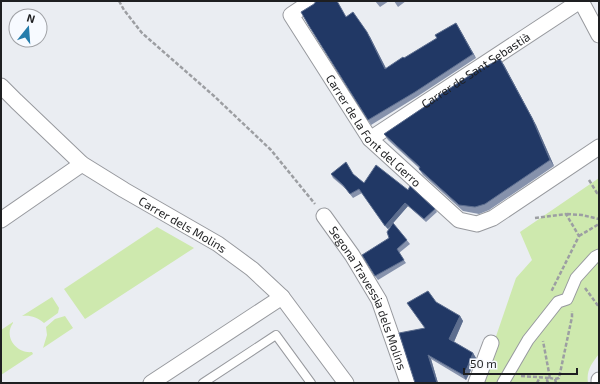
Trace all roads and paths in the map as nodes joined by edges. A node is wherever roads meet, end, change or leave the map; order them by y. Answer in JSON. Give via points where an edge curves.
{"nodes":[{"id":1,"x":119,"y":1,"type":"edge"},
{"id":2,"x":312,"y":1,"type":"edge"},
{"id":3,"x":581,"y":1,"type":"edge"},
{"id":4,"x":599,"y":35,"type":"edge"},
{"id":5,"x":1,"y":86,"type":"edge"},
{"id":6,"x":370,"y":139,"type":"junction"},
{"id":7,"x":599,"y":147,"type":"edge"},
{"id":8,"x":82,"y":164,"type":"junction"},
{"id":9,"x":588,"y":180,"type":"dead end"},
{"id":10,"x":599,"y":193,"type":"edge"},
{"id":11,"x":566,"y":214,"type":"junction"},
{"id":12,"x":324,"y":216,"type":"joint"},
{"id":13,"x":535,"y":218,"type":"dead end"},
{"id":14,"x":599,"y":219,"type":"edge"},
{"id":15,"x":1,"y":220,"type":"edge"},
{"id":16,"x":599,"y":224,"type":"edge"},
{"id":17,"x":579,"y":236,"type":"junction"},
{"id":18,"x":599,"y":255,"type":"edge"},
{"id":19,"x":585,"y":288,"type":"dead end"},
{"id":20,"x":282,"y":297,"type":"junction"},
{"id":21,"x":567,"y":299,"type":"junction"},
{"id":22,"x":599,"y":307,"type":"edge"},
{"id":23,"x":540,"y":324,"type":"junction"},
{"id":24,"x":491,"y":343,"type":"dead end"},
{"id":25,"x":540,"y":377,"type":"junction"},
{"id":26,"x":550,"y":378,"type":"junction"},
{"id":27,"x":506,"y":379,"type":"edge"},
{"id":28,"x":555,"y":379,"type":"junction"},
{"id":29,"x":151,"y":383,"type":"edge"},
{"id":30,"x":204,"y":383,"type":"edge"},
{"id":31,"x":311,"y":383,"type":"edge"},
{"id":32,"x":346,"y":383,"type":"edge"},
{"id":33,"x":408,"y":383,"type":"edge"},
{"id":34,"x":476,"y":383,"type":"edge"},
{"id":35,"x":537,"y":383,"type":"edge"},
{"id":36,"x":548,"y":383,"type":"edge"},
{"id":37,"x":556,"y":383,"type":"edge"}],
"edges":[{"from":1,"to":12,"type":"path","via":[[142,34],[214,96],[271,150]]},
{"from":2,"to":6,"type":"street","name":"Carrer de la Font del Gerro","via":[[291,15]]},
{"from":3,"to":4,"type":"street"},
{"from":3,"to":6,"type":"street","name":"Carrer de Sant Sebastià"},
{"from":5,"to":8,"type":"street","name":"Carrer dels Molins"},
{"from":6,"to":7,"type":"street","name":"Carrer de la Font del Gerro","via":[[459,220],[477,224],[493,218]]},
{"from":8,"to":15,"type":"street"},
{"from":8,"to":20,"type":"street","name":"Carrer dels Molins","via":[[218,244],[252,269]]},
{"from":9,"to":10,"type":"path"},
{"from":11,"to":13,"type":"path"},
{"from":11,"to":14,"type":"path"},
{"from":11,"to":17,"type":"path"},
{"from":12,"to":33,"type":"street","name":"Segona Travessia dels Molins","via":[[352,255],[379,300]]},
{"from":16,"to":17,"type":"path"},
{"from":17,"to":21,"type":"path","via":[[551,292]]},
{"from":18,"to":21,"type":"street","via":[[576,278]]},
{"from":19,"to":22,"type":"path"},
{"from":20,"to":29,"type":"street"},
{"from":20,"to":32,"type":"street","name":"Carrer dels Molins"},
{"from":21,"to":23,"type":"street","via":[[558,302]]},
{"from":21,"to":28,"type":"path","via":[[572,308],[572,317],[559,378]]},
{"from":23,"to":26,"type":"path"},
{"from":23,"to":27,"type":"street"},
{"from":24,"to":34,"type":"street"},
{"from":25,"to":26,"type":"path"},
{"from":25,"to":27,"type":"path"},
{"from":25,"to":35,"type":"path"},
{"from":26,"to":28,"type":"path"},
{"from":26,"to":36,"type":"path","via":[[547,380]]},
{"from":28,"to":37,"type":"path"},
{"from":30,"to":31,"type":"lane","via":[[276,335]]}]}
